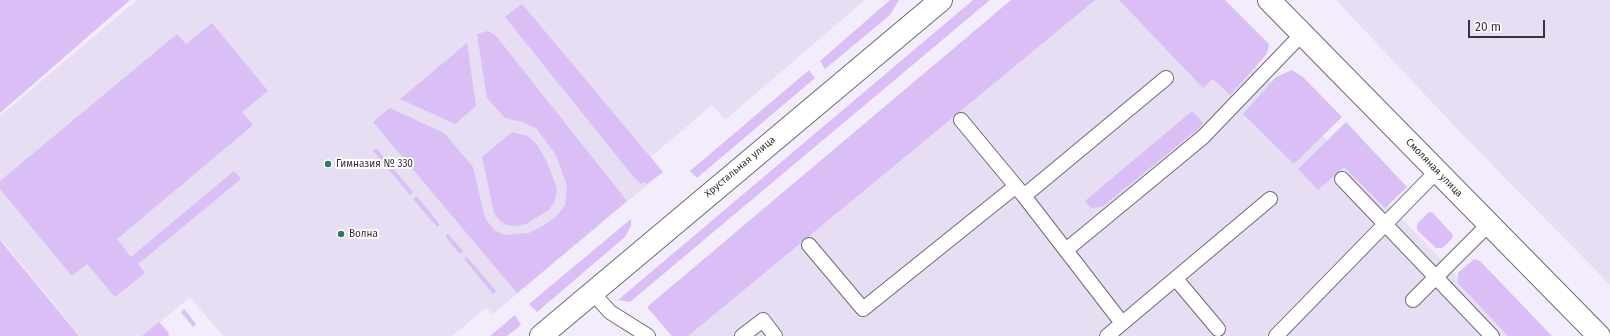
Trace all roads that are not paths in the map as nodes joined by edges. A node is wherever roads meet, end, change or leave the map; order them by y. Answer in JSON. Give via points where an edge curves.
{"nodes":[{"id":1,"x":941,"y":0,"type":"edge"},
{"id":2,"x":1269,"y":0,"type":"edge"},
{"id":3,"x":1302,"y":34,"type":"junction"},
{"id":4,"x":1166,"y":78,"type":"dead end"},
{"id":5,"x":962,"y":120,"type":"dead end"},
{"id":6,"x":1437,"y":171,"type":"junction"},
{"id":7,"x":1342,"y":179,"type":"dead end"},
{"id":8,"x":1020,"y":191,"type":"junction"},
{"id":9,"x":1270,"y":199,"type":"dead end"},
{"id":10,"x":1489,"y":224,"type":"junction"},
{"id":11,"x":1386,"y":225,"type":"junction"},
{"id":12,"x":809,"y":245,"type":"dead end"},
{"id":13,"x":1066,"y":250,"type":"junction"},
{"id":14,"x":1436,"y":277,"type":"junction"},
{"id":15,"x":1176,"y":279,"type":"junction"},
{"id":16,"x":592,"y":292,"type":"junction"},
{"id":17,"x":1413,"y":300,"type":"dead end"},
{"id":18,"x":1122,"y":323,"type":"junction"},
{"id":19,"x":1218,"y":329,"type":"dead end"},
{"id":20,"x":541,"y":336,"type":"edge"},
{"id":21,"x":648,"y":336,"type":"edge"},
{"id":22,"x":742,"y":336,"type":"edge"},
{"id":23,"x":775,"y":336,"type":"edge"},
{"id":24,"x":1107,"y":336,"type":"edge"},
{"id":25,"x":1276,"y":336,"type":"edge"},
{"id":26,"x":1492,"y":336,"type":"edge"},
{"id":27,"x":1599,"y":336,"type":"edge"}],
"edges":[{"from":1,"to":16,"type":"street","name":"Хрустальная улица"},
{"from":2,"to":3,"type":"street","name":"Смоляная улица"},
{"from":3,"to":6,"type":"street","name":"Смоляная улица"},
{"from":3,"to":13,"type":"lane","via":[[1204,137]]},
{"from":4,"to":8,"type":"lane"},
{"from":5,"to":8,"type":"lane"},
{"from":6,"to":10,"type":"street","name":"Смоляная улица"},
{"from":6,"to":11,"type":"lane"},
{"from":7,"to":11,"type":"lane"},
{"from":8,"to":12,"type":"lane","via":[[863,309]]},
{"from":8,"to":13,"type":"lane"},
{"from":9,"to":15,"type":"lane"},
{"from":10,"to":14,"type":"lane"},
{"from":10,"to":27,"type":"street","name":"Смоляная улица"},
{"from":11,"to":14,"type":"lane"},
{"from":11,"to":25,"type":"lane"},
{"from":13,"to":18,"type":"lane"},
{"from":14,"to":17,"type":"lane"},
{"from":14,"to":26,"type":"lane"},
{"from":15,"to":18,"type":"lane"},
{"from":15,"to":19,"type":"lane"},
{"from":16,"to":20,"type":"street","name":"Хрустальная улица"},
{"from":16,"to":21,"type":"lane","via":[[610,312]]},
{"from":18,"to":24,"type":"lane"},
{"from":22,"to":23,"type":"lane","via":[[763,320]]}]}
